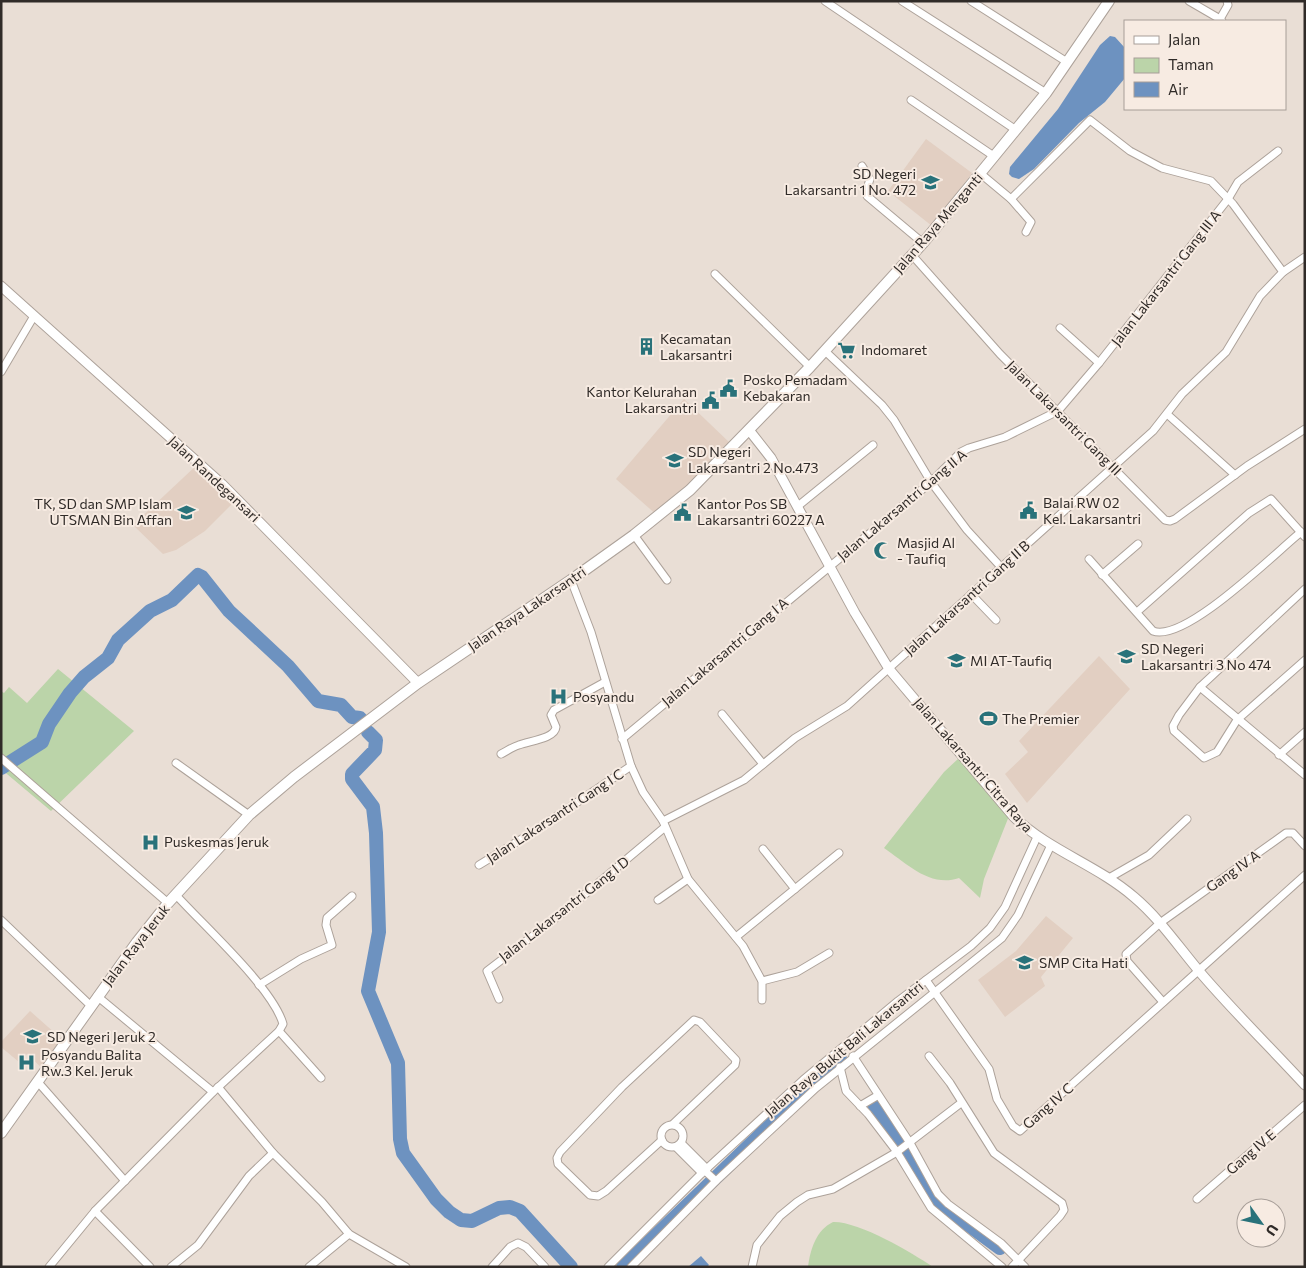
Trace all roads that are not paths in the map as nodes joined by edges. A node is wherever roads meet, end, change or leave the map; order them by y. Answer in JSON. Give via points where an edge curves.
{"nodes":[{"id":1,"x":825,"y":1,"type":"edge"},
{"id":2,"x":902,"y":1,"type":"edge"},
{"id":3,"x":971,"y":1,"type":"edge"},
{"id":4,"x":1109,"y":1,"type":"edge"},
{"id":5,"x":1189,"y":1,"type":"edge"},
{"id":6,"x":1226,"y":1,"type":"edge"},
{"id":7,"x":1221,"y":20,"type":"edge"},
{"id":8,"x":1067,"y":62,"type":"junction"},
{"id":9,"x":1046,"y":93,"type":"junction"},
{"id":10,"x":911,"y":100,"type":"dead end"},
{"id":11,"x":1016,"y":130,"type":"junction"},
{"id":12,"x":1278,"y":151,"type":"dead end"},
{"id":13,"x":995,"y":157,"type":"junction"},
{"id":14,"x":862,"y":166,"type":"dead end"},
{"id":15,"x":981,"y":174,"type":"junction"},
{"id":16,"x":1011,"y":200,"type":"junction"},
{"id":17,"x":1228,"y":200,"type":"junction"},
{"id":18,"x":1026,"y":232,"type":"dead end"},
{"id":19,"x":923,"y":243,"type":"junction"},
{"id":20,"x":912,"y":255,"type":"junction"},
{"id":21,"x":1305,"y":257,"type":"edge"},
{"id":22,"x":1283,"y":272,"type":"junction"},
{"id":23,"x":715,"y":274,"type":"dead end"},
{"id":24,"x":1,"y":286,"type":"edge"},
{"id":25,"x":34,"y":316,"type":"junction"},
{"id":26,"x":1060,"y":328,"type":"dead end"},
{"id":27,"x":825,"y":351,"type":"junction"},
{"id":28,"x":1099,"y":363,"type":"junction"},
{"id":29,"x":810,"y":367,"type":"junction"},
{"id":30,"x":1,"y":372,"type":"edge"},
{"id":31,"x":1058,"y":411,"type":"junction"},
{"id":32,"x":1167,"y":414,"type":"junction"},
{"id":33,"x":1305,"y":429,"type":"edge"},
{"id":34,"x":749,"y":430,"type":"junction"},
{"id":35,"x":872,"y":445,"type":"dead end"},
{"id":36,"x":1113,"y":466,"type":"junction"},
{"id":37,"x":1235,"y":475,"type":"junction"},
{"id":38,"x":930,"y":482,"type":"junction"},
{"id":39,"x":798,"y":506,"type":"junction"},
{"id":40,"x":1303,"y":534,"type":"edge"},
{"id":41,"x":634,"y":535,"type":"junction"},
{"id":42,"x":1138,"y":544,"type":"dead end"},
{"id":43,"x":1088,"y":559,"type":"dead end"},
{"id":44,"x":829,"y":566,"type":"junction"},
{"id":45,"x":1000,"y":566,"type":"junction"},
{"id":46,"x":1102,"y":575,"type":"junction"},
{"id":47,"x":571,"y":580,"type":"junction"},
{"id":48,"x":668,"y":580,"type":"dead end"},
{"id":49,"x":1305,"y":589,"type":"edge"},
{"id":50,"x":971,"y":594,"type":"junction"},
{"id":51,"x":1137,"y":612,"type":"junction"},
{"id":52,"x":996,"y":620,"type":"dead end"},
{"id":53,"x":1305,"y":660,"type":"edge"},
{"id":54,"x":889,"y":669,"type":"junction"},
{"id":55,"x":606,"y":682,"type":"junction"},
{"id":56,"x":418,"y":683,"type":"junction"},
{"id":57,"x":1200,"y":687,"type":"junction"},
{"id":58,"x":722,"y":714,"type":"dead end"},
{"id":59,"x":1237,"y":720,"type":"junction"},
{"id":60,"x":1305,"y":732,"type":"edge"},
{"id":61,"x":622,"y":739,"type":"junction"},
{"id":62,"x":501,"y":754,"type":"dead end"},
{"id":63,"x":1279,"y":755,"type":"junction"},
{"id":64,"x":1,"y":758,"type":"edge"},
{"id":65,"x":176,"y":763,"type":"dead end"},
{"id":66,"x":763,"y":764,"type":"junction"},
{"id":67,"x":630,"y":766,"type":"junction"},
{"id":68,"x":1305,"y":775,"type":"edge"},
{"id":69,"x":294,"y":776,"type":"joint"},
{"id":70,"x":249,"y":815,"type":"junction"},
{"id":71,"x":1188,"y":818,"type":"dead end"},
{"id":72,"x":664,"y":824,"type":"junction"},
{"id":73,"x":1037,"y":838,"type":"junction"},
{"id":74,"x":1051,"y":845,"type":"junction"},
{"id":75,"x":1305,"y":846,"type":"edge"},
{"id":76,"x":763,"y":849,"type":"dead end"},
{"id":77,"x":840,"y":853,"type":"dead end"},
{"id":78,"x":479,"y":865,"type":"dead end"},
{"id":79,"x":1305,"y":875,"type":"edge"},
{"id":80,"x":1109,"y":878,"type":"junction"},
{"id":81,"x":688,"y":879,"type":"junction"},
{"id":82,"x":795,"y":889,"type":"junction"},
{"id":83,"x":176,"y":894,"type":"junction"},
{"id":84,"x":352,"y":896,"type":"dead end"},
{"id":85,"x":658,"y":900,"type":"dead end"},
{"id":86,"x":168,"y":903,"type":"junction"},
{"id":87,"x":1,"y":920,"type":"edge"},
{"id":88,"x":1160,"y":923,"type":"junction"},
{"id":89,"x":736,"y":937,"type":"junction"},
{"id":90,"x":829,"y":952,"type":"dead end"},
{"id":91,"x":1199,"y":971,"type":"junction"},
{"id":92,"x":926,"y":980,"type":"junction"},
{"id":93,"x":762,"y":981,"type":"junction"},
{"id":94,"x":259,"y":985,"type":"junction"},
{"id":95,"x":933,"y":993,"type":"junction"},
{"id":96,"x":97,"y":996,"type":"junction"},
{"id":97,"x":499,"y":999,"type":"dead end"},
{"id":98,"x":762,"y":1000,"type":"dead end"},
{"id":99,"x":1163,"y":1002,"type":"junction"},
{"id":100,"x":90,"y":1005,"type":"junction"},
{"id":101,"x":280,"y":1030,"type":"junction"},
{"id":102,"x":853,"y":1056,"type":"junction"},
{"id":103,"x":929,"y":1056,"type":"dead end"},
{"id":104,"x":840,"y":1067,"type":"junction"},
{"id":105,"x":321,"y":1078,"type":"dead end"},
{"id":106,"x":37,"y":1081,"type":"junction"},
{"id":107,"x":1305,"y":1085,"type":"edge"},
{"id":108,"x":215,"y":1089,"type":"junction"},
{"id":109,"x":878,"y":1096,"type":"junction"},
{"id":110,"x":961,"y":1103,"type":"junction"},
{"id":111,"x":1305,"y":1105,"type":"edge"},
{"id":112,"x":860,"y":1106,"type":"junction"},
{"id":113,"x":673,"y":1124,"type":"junction"},
{"id":114,"x":1,"y":1132,"type":"edge"},
{"id":115,"x":662,"y":1140,"type":"junction"},
{"id":116,"x":910,"y":1142,"type":"junction"},
{"id":117,"x":678,"y":1145,"type":"junction"},
{"id":118,"x":897,"y":1152,"type":"junction"},
{"id":119,"x":273,"y":1153,"type":"junction"},
{"id":120,"x":709,"y":1175,"type":"junction"},
{"id":121,"x":124,"y":1181,"type":"junction"},
{"id":122,"x":1197,"y":1198,"type":"dead end"},
{"id":123,"x":95,"y":1211,"type":"junction"},
{"id":124,"x":349,"y":1234,"type":"junction"},
{"id":125,"x":1018,"y":1260,"type":"junction"},
{"id":126,"x":48,"y":1267,"type":"edge"},
{"id":127,"x":150,"y":1267,"type":"edge"},
{"id":128,"x":171,"y":1267,"type":"edge"},
{"id":129,"x":308,"y":1267,"type":"edge"},
{"id":130,"x":406,"y":1267,"type":"edge"},
{"id":131,"x":492,"y":1267,"type":"edge"},
{"id":132,"x":545,"y":1267,"type":"edge"},
{"id":133,"x":608,"y":1267,"type":"edge"},
{"id":134,"x":631,"y":1267,"type":"edge"},
{"id":135,"x":752,"y":1267,"type":"edge"},
{"id":136,"x":1002,"y":1267,"type":"edge"},
{"id":137,"x":1012,"y":1267,"type":"edge"},
{"id":138,"x":1025,"y":1267,"type":"edge"}],
"edges":[{"from":1,"to":11,"type":"street"},
{"from":2,"to":9,"type":"street"},
{"from":3,"to":8,"type":"street"},
{"from":4,"to":8,"type":"main road","name":"Jalan Raya Menganti"},
{"from":5,"to":7,"type":"street"},
{"from":6,"to":7,"type":"street","via":[[1228,5]]},
{"from":8,"to":9,"type":"main road","name":"Jalan Raya Menganti"},
{"from":9,"to":11,"type":"main road","name":"Jalan Raya Menganti"},
{"from":10,"to":13,"type":"street"},
{"from":11,"to":13,"type":"main road","name":"Jalan Raya Menganti"},
{"from":12,"to":17,"type":"street","name":"Jalan Lakarsantri Gang III A","via":[[1238,182]]},
{"from":13,"to":15,"type":"main road","name":"Jalan Raya Menganti"},
{"from":14,"to":19,"type":"street","via":[[870,179],[867,196]]},
{"from":15,"to":16,"type":"street"},
{"from":15,"to":19,"type":"main road","name":"Jalan Raya Menganti"},
{"from":16,"to":17,"type":"street","via":[[1090,120],[1130,152],[1162,168],[1211,181]]},
{"from":16,"to":18,"type":"street","via":[[1031,222]]},
{"from":17,"to":22,"type":"street"},
{"from":17,"to":28,"type":"street","name":"Jalan Lakarsantri Gang III A"},
{"from":19,"to":20,"type":"main road","name":"Jalan Raya Menganti"},
{"from":20,"to":27,"type":"main road","name":"Jalan Raya Menganti"},
{"from":20,"to":31,"type":"street","name":"Jalan Lakarsantri Gang III","via":[[1000,354]]},
{"from":21,"to":22,"type":"street","name":"Jalan Lakarsantri Gang II B"},
{"from":22,"to":32,"type":"street","name":"Jalan Lakarsantri Gang II B","via":[[1260,296],[1226,352],[1182,394]]},
{"from":23,"to":29,"type":"street"},
{"from":24,"to":25,"type":"street","name":"Jalan Randegansari"},
{"from":25,"to":30,"type":"street"},
{"from":25,"to":56,"type":"street","name":"Jalan Randegansari","via":[[222,484]]},
{"from":26,"to":28,"type":"street"},
{"from":27,"to":29,"type":"main road","name":"Jalan Raya Menganti"},
{"from":27,"to":38,"type":"street","via":[[882,405]]},
{"from":28,"to":31,"type":"street","name":"Jalan Lakarsantri Gang III A"},
{"from":29,"to":34,"type":"main road","name":"Jalan Raya Menganti"},
{"from":31,"to":36,"type":"street","name":"Jalan Lakarsantri Gang III"},
{"from":31,"to":38,"type":"street","name":"Jalan Lakarsantri Gang II A","via":[[1005,437],[969,448]]},
{"from":32,"to":36,"type":"street","name":"Jalan Lakarsantri Gang II B"},
{"from":32,"to":37,"type":"street"},
{"from":33,"to":37,"type":"street","name":"Jalan Lakarsantri Gang III"},
{"from":34,"to":39,"type":"street","name":"Jalan Lakarsantri Citra Raya","via":[[771,458]]},
{"from":34,"to":41,"type":"main road","name":"Jalan Raya Lakarsantri","via":[[690,490]]},
{"from":35,"to":39,"type":"street"},
{"from":36,"to":37,"type":"street","name":"Jalan Lakarsantri Gang III","via":[[1165,520],[1170,521]]},
{"from":36,"to":45,"type":"street","name":"Jalan Lakarsantri Gang II B"},
{"from":38,"to":44,"type":"street","name":"Jalan Lakarsantri Gang II A"},
{"from":38,"to":45,"type":"street"},
{"from":39,"to":44,"type":"street","name":"Jalan Lakarsantri Citra Raya"},
{"from":40,"to":51,"type":"street","via":[[1210,610],[1190,622],[1159,633],[1152,631]]},
{"from":40,"to":51,"type":"street","via":[[1271,499],[1249,513]]},
{"from":41,"to":47,"type":"main road","name":"Jalan Raya Lakarsantri"},
{"from":41,"to":48,"type":"street"},
{"from":42,"to":46,"type":"street"},
{"from":43,"to":46,"type":"street"},
{"from":44,"to":54,"type":"street","name":"Jalan Lakarsantri Citra Raya"},
{"from":44,"to":61,"type":"street","name":"Jalan Lakarsantri Gang I A"},
{"from":45,"to":50,"type":"street","name":"Jalan Lakarsantri Gang II B"},
{"from":46,"to":51,"type":"street"},
{"from":47,"to":55,"type":"street","name":"Jalan Lakarsantri Gang I C"},
{"from":47,"to":56,"type":"main road","name":"Jalan Raya Lakarsantri"},
{"from":49,"to":57,"type":"street"},
{"from":50,"to":52,"type":"street"},
{"from":50,"to":54,"type":"street","name":"Jalan Lakarsantri Gang II B"},
{"from":53,"to":59,"type":"street"},
{"from":54,"to":66,"type":"street","name":"Jalan Lakarsantri Gang II B","via":[[847,706],[795,738]]},
{"from":54,"to":73,"type":"street","name":"Jalan Lakarsantri Citra Raya","via":[[1014,817]]},
{"from":55,"to":61,"type":"street","name":"Jalan Lakarsantri Gang I C"},
{"from":55,"to":62,"type":"street","via":[[554,710],[551,716],[556,727],[553,733]]},
{"from":56,"to":69,"type":"main road","name":"Jalan Raya Lakarsantri"},
{"from":57,"to":59,"type":"street"},
{"from":57,"to":59,"type":"street","via":[[1173,723],[1174,731],[1188,744],[1204,758],[1211,757]]},
{"from":58,"to":66,"type":"street"},
{"from":59,"to":63,"type":"street"},
{"from":60,"to":63,"type":"street"},
{"from":61,"to":67,"type":"street","name":"Jalan Lakarsantri Gang I C"},
{"from":63,"to":68,"type":"street"},
{"from":64,"to":86,"type":"street"},
{"from":65,"to":70,"type":"street"},
{"from":66,"to":72,"type":"street","name":"Jalan Lakarsantri Gang II B","via":[[735,785]]},
{"from":67,"to":72,"type":"street","name":"Jalan Lakarsantri Gang I C"},
{"from":67,"to":78,"type":"street","name":"Jalan Lakarsantri Gang I C"},
{"from":69,"to":70,"type":"main road","name":"Jalan Raya Jeruk"},
{"from":70,"to":83,"type":"main road","name":"Jalan Raya Jeruk"},
{"from":71,"to":80,"type":"street","via":[[1149,854]]},
{"from":72,"to":81,"type":"street","name":"Jalan Lakarsantri Gang I C"},
{"from":72,"to":97,"type":"street","name":"Jalan Lakarsantri Gang I D","via":[[565,911],[486,971]]},
{"from":73,"to":74,"type":"street","name":"Jalan Lakarsantri Citra Raya"},
{"from":73,"to":92,"type":"street","name":"Jalan Raya Bukit Bali Lakarsantri","via":[[1005,907],[990,928]]},
{"from":74,"to":80,"type":"street","name":"Jalan Lakarsantri Citra Raya"},
{"from":74,"to":95,"type":"street","name":"Jalan Raya Bukit Bali Lakarsantri","via":[[1018,915],[1002,938]]},
{"from":75,"to":88,"type":"street","name":"Gang IV A","via":[[1293,833],[1286,833]]},
{"from":76,"to":82,"type":"street"},
{"from":77,"to":82,"type":"street"},
{"from":79,"to":91,"type":"street","name":"Gang IV C"},
{"from":80,"to":88,"type":"street","name":"Jalan Lakarsantri Citra Raya","via":[[1135,897]]},
{"from":81,"to":85,"type":"street"},
{"from":81,"to":89,"type":"street","name":"Jalan Lakarsantri Gang I C"},
{"from":82,"to":89,"type":"street"},
{"from":83,"to":86,"type":"main road","name":"Jalan Raya Jeruk"},
{"from":83,"to":94,"type":"street"},
{"from":84,"to":94,"type":"street","via":[[327,918],[332,944]]},
{"from":86,"to":96,"type":"main road","name":"Jalan Raya Jeruk"},
{"from":87,"to":100,"type":"street"},
{"from":88,"to":91,"type":"street","name":"Jalan Lakarsantri Citra Raya"},
{"from":88,"to":99,"type":"street","name":"Gang IV A","via":[[1125,958]]},
{"from":89,"to":93,"type":"street","name":"Jalan Lakarsantri Gang I C"},
{"from":90,"to":93,"type":"street","via":[[797,972]]},
{"from":91,"to":99,"type":"street","name":"Gang IV C"},
{"from":91,"to":107,"type":"street","name":"Jalan Lakarsantri Citra Raya"},
{"from":92,"to":95,"type":"street"},
{"from":92,"to":120,"type":"street","name":"Jalan Raya Bukit Bali Lakarsantri","via":[[802,1080]]},
{"from":93,"to":98,"type":"street"},
{"from":94,"to":101,"type":"street","via":[[280,1015],[283,1024]]},
{"from":95,"to":99,"type":"street","name":"Gang IV C","via":[[986,1064],[997,1099],[1013,1126],[1020,1131]]},
{"from":95,"to":102,"type":"street","name":"Jalan Raya Bukit Bali Lakarsantri"},
{"from":96,"to":100,"type":"main road","name":"Jalan Raya Jeruk"},
{"from":96,"to":108,"type":"street"},
{"from":100,"to":106,"type":"main road","name":"Jalan Raya Jeruk"},
{"from":101,"to":105,"type":"street"},
{"from":101,"to":108,"type":"street"},
{"from":102,"to":104,"type":"street","name":"Jalan Raya Bukit Bali Lakarsantri"},
{"from":102,"to":109,"type":"street"},
{"from":103,"to":110,"type":"street"},
{"from":104,"to":112,"type":"street","via":[[846,1091]]},
{"from":104,"to":120,"type":"street","name":"Jalan Raya Bukit Bali Lakarsantri"},
{"from":106,"to":114,"type":"main road","name":"Jalan Raya Jeruk"},
{"from":106,"to":121,"type":"street"},
{"from":108,"to":119,"type":"street"},
{"from":108,"to":121,"type":"street"},
{"from":109,"to":112,"type":"street"},
{"from":109,"to":116,"type":"street"},
{"from":110,"to":116,"type":"street"},
{"from":110,"to":125,"type":"street","via":[[994,1153],[1062,1203],[1064,1210],[1060,1216]]},
{"from":111,"to":122,"type":"street","name":"Gang IV E"},
{"from":112,"to":118,"type":"street"},
{"from":113,"to":115,"type":"street","via":[[663,1129]]},
{"from":113,"to":115,"type":"street","via":[[735,1065],[736,1060],[700,1022],[694,1020],[622,1087],[560,1152],[558,1164],[590,1195],[598,1196]]},
{"from":113,"to":117,"type":"street","via":[[683,1133]]},
{"from":115,"to":117,"type":"street","via":[[667,1146]]},
{"from":116,"to":118,"type":"street"},
{"from":116,"to":125,"type":"street","via":[[938,1194]]},
{"from":117,"to":120,"type":"street"},
{"from":118,"to":135,"type":"street","via":[[833,1189],[808,1195],[797,1202],[780,1216],[757,1244]]},
{"from":118,"to":136,"type":"street","via":[[924,1198],[940,1217]]},
{"from":119,"to":124,"type":"street"},
{"from":119,"to":128,"type":"street","via":[[249,1176],[198,1245]]},
{"from":120,"to":133,"type":"street","name":"Jalan Raya Bukit Bali Lakarsantri"},
{"from":120,"to":134,"type":"street","name":"Jalan Raya Bukit Bali Lakarsantri"},
{"from":121,"to":123,"type":"street"},
{"from":123,"to":126,"type":"street"},
{"from":123,"to":127,"type":"street"},
{"from":124,"to":129,"type":"street"},
{"from":124,"to":130,"type":"street"},
{"from":125,"to":137,"type":"street"},
{"from":125,"to":138,"type":"street"},
{"from":131,"to":132,"type":"street","via":[[518,1243]]}]}
